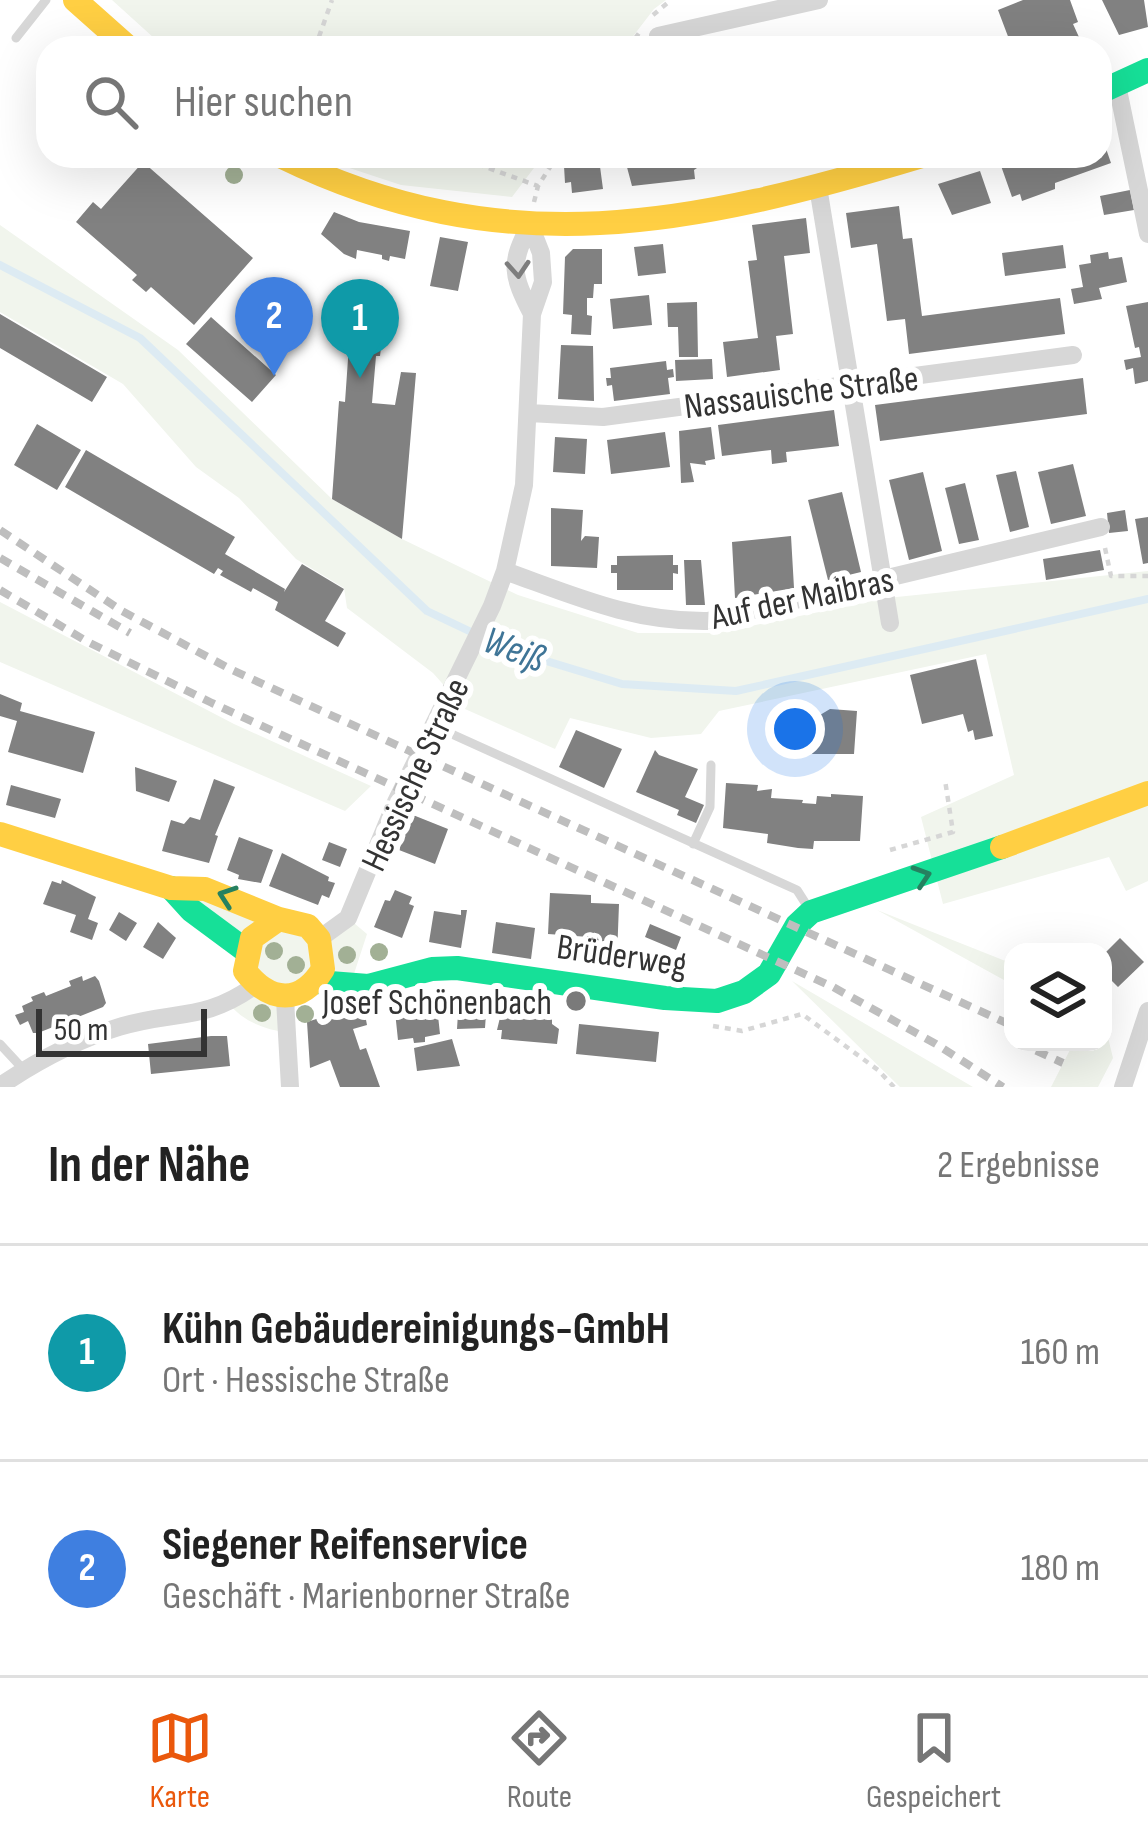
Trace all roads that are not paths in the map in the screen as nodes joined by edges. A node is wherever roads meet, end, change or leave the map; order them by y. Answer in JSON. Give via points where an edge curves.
{"nodes":[{"id":1,"x":46,"y":0,"type":"edge"},
{"id":2,"x":75,"y":0,"type":"edge"},
{"id":3,"x":819,"y":0,"type":"edge"},
{"id":4,"x":116,"y":36,"type":"edge"},
{"id":5,"x":658,"y":36,"type":"dead end"},
{"id":6,"x":16,"y":38,"type":"dead end"},
{"id":7,"x":1148,"y":70,"type":"edge"},
{"id":8,"x":1112,"y":87,"type":"edge"},
{"id":9,"x":1112,"y":99,"type":"edge"},
{"id":10,"x":307,"y":168,"type":"edge"},
{"id":11,"x":882,"y":168,"type":"edge"},
{"id":12,"x":818,"y":187,"type":"junction"},
{"id":13,"x":530,"y":225,"type":"junction"},
{"id":14,"x":1148,"y":234,"type":"edge"},
{"id":15,"x":1073,"y":355,"type":"dead end"},
{"id":16,"x":851,"y":384,"type":"junction"},
{"id":17,"x":529,"y":413,"type":"junction"},
{"id":18,"x":1103,"y":536,"type":"road end"},
{"id":19,"x":505,"y":572,"type":"junction"},
{"id":20,"x":884,"y":580,"type":"junction"},
{"id":21,"x":890,"y":623,"type":"dead end"},
{"id":22,"x":434,"y":726,"type":"junction"},
{"id":23,"x":711,"y":765,"type":"dead end"},
{"id":24,"x":1148,"y":794,"type":"edge"},
{"id":25,"x":0,"y":834,"type":"edge"},
{"id":26,"x":692,"y":844,"type":"junction"},
{"id":27,"x":171,"y":888,"type":"junction"},
{"id":28,"x":811,"y":912,"type":"junction"},
{"id":29,"x":279,"y":919,"type":"junction"},
{"id":30,"x":319,"y":939,"type":"junction"},
{"id":31,"x":244,"y":950,"type":"junction"},
{"id":32,"x":317,"y":982,"type":"junction"},
{"id":33,"x":254,"y":986,"type":"junction"},
{"id":34,"x":285,"y":999,"type":"junction"},
{"id":35,"x":1148,"y":1011,"type":"edge"},
{"id":36,"x":0,"y":1044,"type":"edge"},
{"id":37,"x":24,"y":1070,"type":"junction"},
{"id":38,"x":0,"y":1086,"type":"edge"},
{"id":39,"x":290,"y":1087,"type":"edge"},
{"id":40,"x":1123,"y":1087,"type":"edge"}],
"edges":[{"from":1,"to":6,"type":"lane"},
{"from":2,"to":4,"type":"street"},
{"from":3,"to":5,"type":"street"},
{"from":7,"to":8,"type":"street"},
{"from":9,"to":14,"type":"street"},
{"from":10,"to":13,"type":"street","via":[[397,201]]},
{"from":11,"to":12,"type":"street"},
{"from":12,"to":13,"type":"street","via":[[686,212]]},
{"from":12,"to":16,"type":"street"},
{"from":13,"to":17,"type":"street","name":"Hessische Straße","via":[[515,253],[515,281],[532,314]]},
{"from":15,"to":16,"type":"street","name":"Nassauische Straße"},
{"from":16,"to":17,"type":"street","name":"Nassauische Straße","via":[[603,417]]},
{"from":16,"to":20,"type":"street"},
{"from":17,"to":19,"type":"street","name":"Hessische Straße"},
{"from":18,"to":20,"type":"street","name":"Auf der Maibras"},
{"from":19,"to":20,"type":"street","name":"Auf der Maibras","via":[[664,621],[708,621]]},
{"from":19,"to":22,"type":"street","name":"Hessische Straße"},
{"from":20,"to":21,"type":"street"},
{"from":22,"to":26,"type":"lane"},
{"from":22,"to":30,"type":"street","name":"Hessische Straße","via":[[348,918]]},
{"from":23,"to":26,"type":"lane","via":[[710,807]]},
{"from":28,"to":24,"type":"street","one_way":true},
{"from":25,"to":27,"type":"street"},
{"from":26,"to":28,"type":"lane","via":[[797,890]]},
{"from":29,"to":27,"type":"street","one_way":true,"via":[[205,889]]},
{"from":27,"to":31,"type":"street"},
{"from":28,"to":32,"type":"street","name":"Brüderweg","via":[[769,974],[717,1001],[457,968],[368,986]]},
{"from":29,"to":30,"type":"street","via":[[308,926]]},
{"from":29,"to":31,"type":"street","via":[[257,929]]},
{"from":30,"to":32,"type":"street"},
{"from":31,"to":33,"type":"street"},
{"from":32,"to":34,"type":"street","name":"Brüderweg"},
{"from":33,"to":34,"type":"street"},
{"from":33,"to":37,"type":"street","via":[[210,1012],[86,1038]]},
{"from":34,"to":39,"type":"street"},
{"from":35,"to":40,"type":"street"},
{"from":36,"to":37,"type":"lane"},
{"from":37,"to":38,"type":"street"}]}
